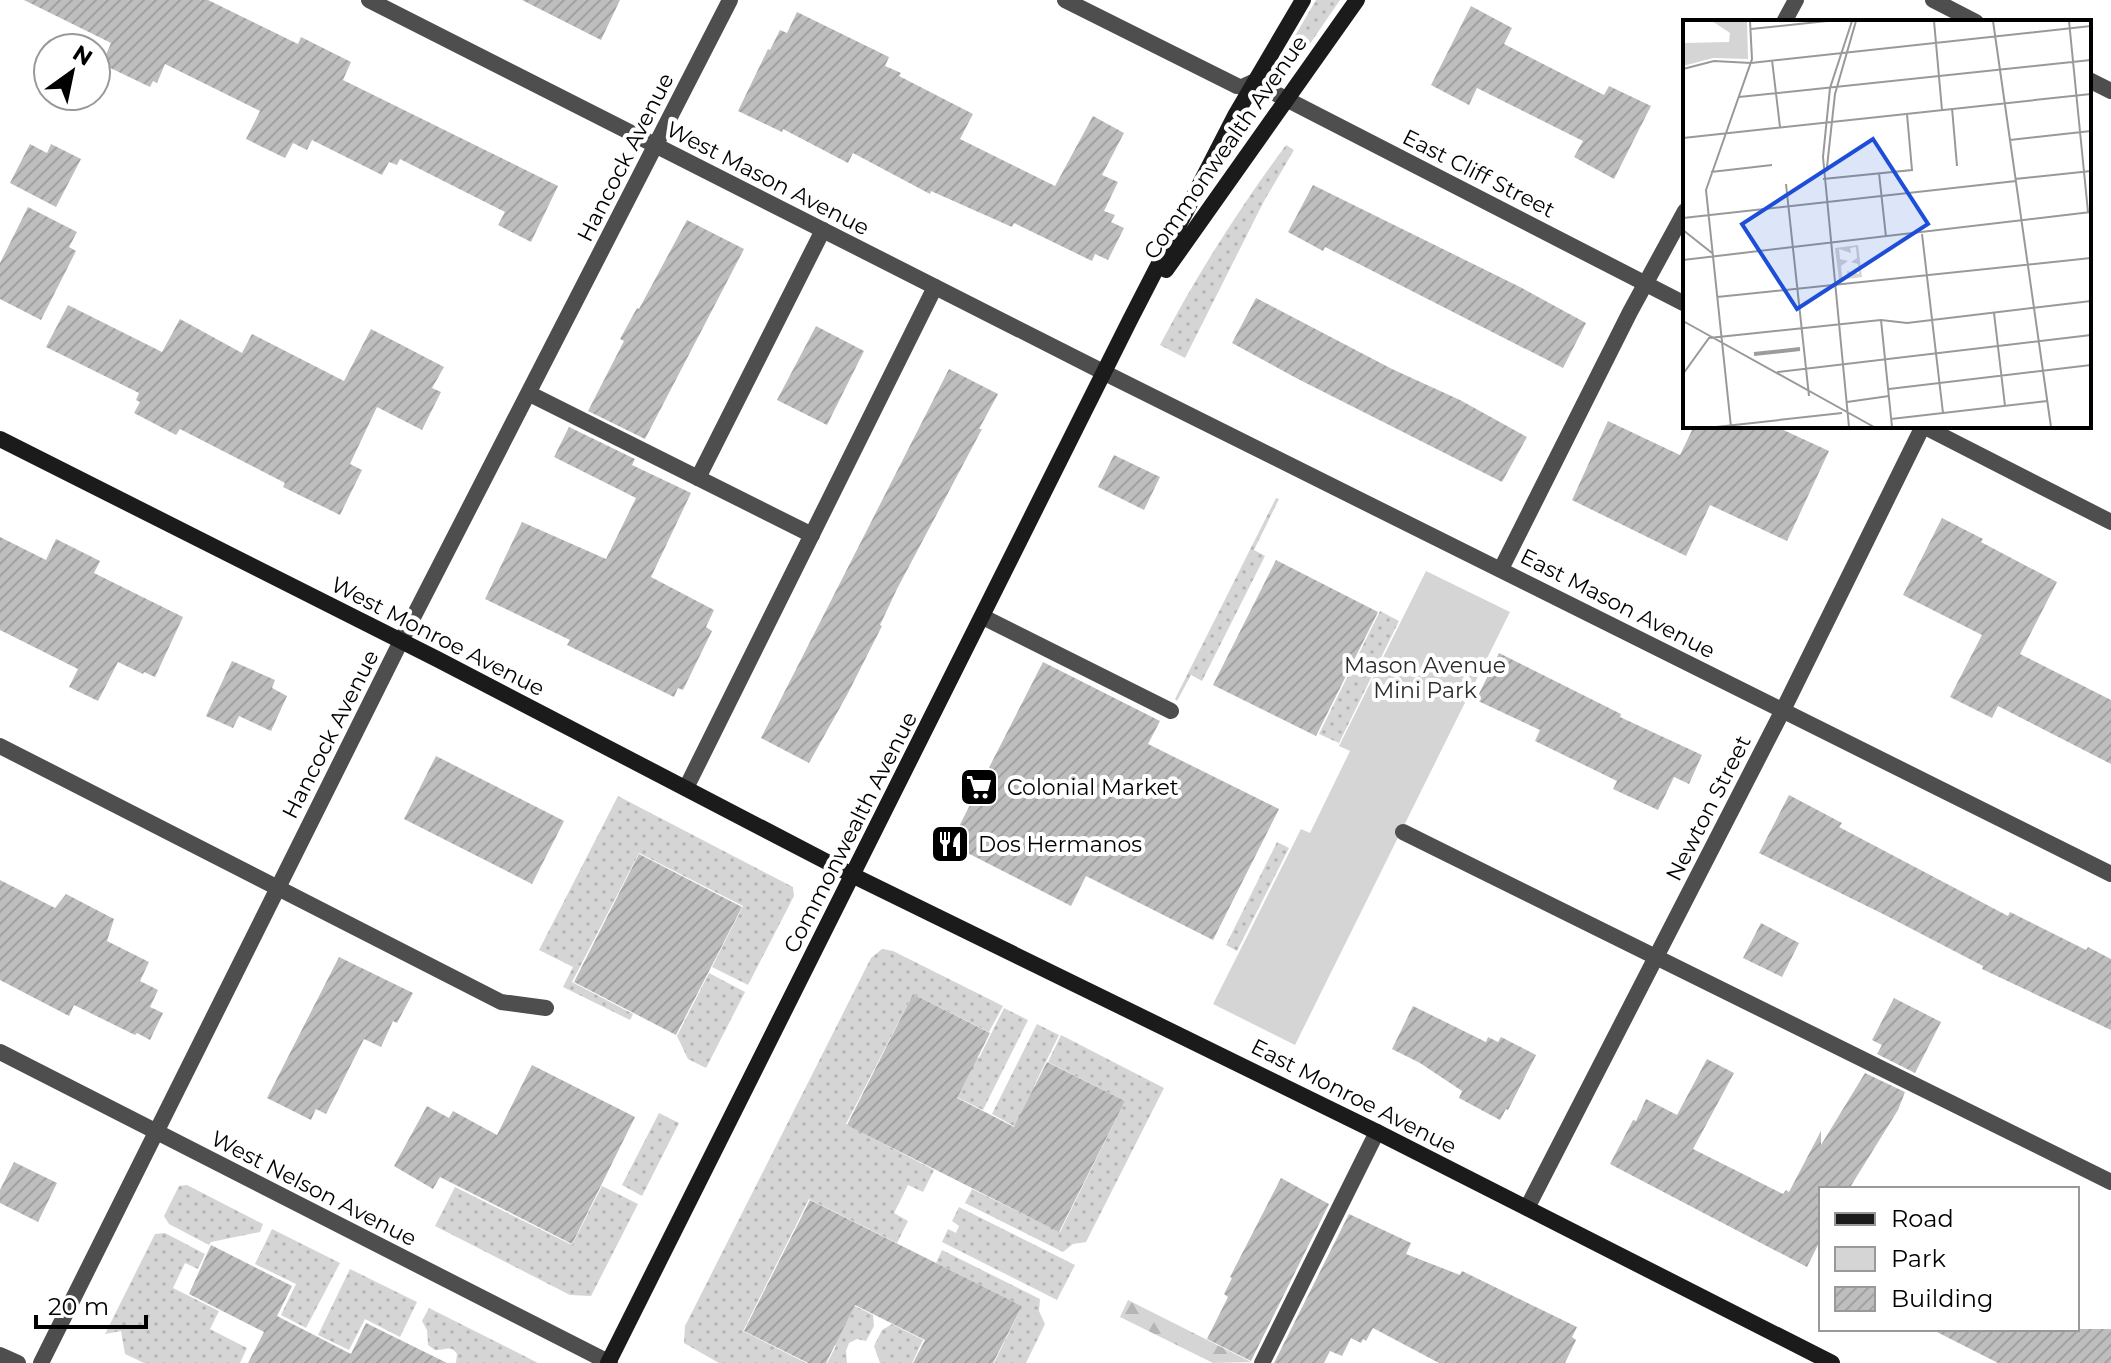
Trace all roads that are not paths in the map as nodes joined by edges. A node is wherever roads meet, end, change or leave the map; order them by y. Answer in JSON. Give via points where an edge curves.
{"nodes":[{"id":1,"x":369,"y":0,"type":"edge"},
{"id":2,"x":730,"y":0,"type":"edge"},
{"id":3,"x":1065,"y":0,"type":"edge"},
{"id":4,"x":1303,"y":0,"type":"edge"},
{"id":5,"x":1357,"y":0,"type":"edge"},
{"id":6,"x":1796,"y":0,"type":"edge"},
{"id":7,"x":1933,"y":0,"type":"edge"},
{"id":8,"x":1785,"y":20,"type":"edge"},
{"id":9,"x":1972,"y":20,"type":"edge"},
{"id":10,"x":2091,"y":81,"type":"edge"},
{"id":11,"x":1253,"y":82,"type":"junction"},
{"id":12,"x":2111,"y":91,"type":"edge"},
{"id":13,"x":1286,"y":99,"type":"junction"},
{"id":14,"x":656,"y":145,"type":"junction"},
{"id":15,"x":1683,"y":215,"type":"edge"},
{"id":16,"x":823,"y":230,"type":"junction"},
{"id":17,"x":1647,"y":284,"type":"junction"},
{"id":18,"x":935,"y":287,"type":"junction"},
{"id":19,"x":1683,"y":303,"type":"edge"},
{"id":20,"x":1130,"y":320,"type":"junction"},
{"id":21,"x":1105,"y":373,"type":"junction"},
{"id":22,"x":530,"y":394,"type":"junction"},
{"id":23,"x":1922,"y":428,"type":"edge"},
{"id":24,"x":1927,"y":428,"type":"edge"},
{"id":25,"x":0,"y":439,"type":"edge"},
{"id":26,"x":698,"y":478,"type":"junction"},
{"id":27,"x":2111,"y":522,"type":"edge"},
{"id":28,"x":812,"y":535,"type":"junction"},
{"id":29,"x":1501,"y":569,"type":"junction"},
{"id":30,"x":983,"y":617,"type":"junction"},
{"id":31,"x":401,"y":641,"type":"junction"},
{"id":32,"x":1783,"y":710,"type":"junction"},
{"id":33,"x":1171,"y":711,"type":"dead end"},
{"id":34,"x":0,"y":746,"type":"edge"},
{"id":35,"x":686,"y":788,"type":"junction"},
{"id":36,"x":1403,"y":832,"type":"dead end"},
{"id":37,"x":2111,"y":874,"type":"edge"},
{"id":38,"x":854,"y":876,"type":"junction"},
{"id":39,"x":277,"y":889,"type":"junction"},
{"id":40,"x":1657,"y":956,"type":"junction"},
{"id":41,"x":546,"y":1008,"type":"dead end"},
{"id":42,"x":0,"y":1052,"type":"edge"},
{"id":43,"x":157,"y":1132,"type":"junction"},
{"id":44,"x":1377,"y":1132,"type":"junction"},
{"id":45,"x":2111,"y":1182,"type":"edge"},
{"id":46,"x":1527,"y":1208,"type":"junction"},
{"id":47,"x":0,"y":1355,"type":"edge"},
{"id":48,"x":18,"y":1363,"type":"edge"},
{"id":49,"x":41,"y":1363,"type":"edge"},
{"id":50,"x":609,"y":1363,"type":"edge"},
{"id":51,"x":1262,"y":1363,"type":"edge"},
{"id":52,"x":1832,"y":1363,"type":"edge"}],
"edges":[{"from":1,"to":14,"type":"street","name":"West Mason Avenue"},
{"from":2,"to":14,"type":"street","name":"Hancock Avenue"},
{"from":3,"to":11,"type":"street","name":"East Cliff Street","via":[[1237,86]]},
{"from":4,"to":11,"type":"street","name":"Commonwealth Avenue"},
{"from":5,"to":13,"type":"street","name":"Commonwealth Avenue"},
{"from":6,"to":8,"type":"street"},
{"from":7,"to":9,"type":"street"},
{"from":10,"to":12,"type":"street"},
{"from":11,"to":13,"type":"street","name":"East Cliff Street"},
{"from":11,"to":20,"type":"street","name":"Commonwealth Avenue"},
{"from":13,"to":17,"type":"street","name":"East Cliff Street"},
{"from":13,"to":20,"type":"street","name":"Commonwealth Avenue"},
{"from":14,"to":16,"type":"street","name":"West Mason Avenue"},
{"from":14,"to":22,"type":"street","name":"Hancock Avenue"},
{"from":15,"to":17,"type":"street"},
{"from":16,"to":18,"type":"street","name":"West Mason Avenue"},
{"from":16,"to":26,"type":"street"},
{"from":17,"to":19,"type":"street","name":"East Cliff Street"},
{"from":17,"to":29,"type":"street"},
{"from":18,"to":21,"type":"street","name":"West Mason Avenue"},
{"from":18,"to":28,"type":"street"},
{"from":20,"to":21,"type":"street","name":"Commonwealth Avenue"},
{"from":21,"to":29,"type":"street","name":"East Mason Avenue"},
{"from":21,"to":30,"type":"street","name":"Commonwealth Avenue"},
{"from":22,"to":26,"type":"street"},
{"from":22,"to":31,"type":"street","name":"Hancock Avenue"},
{"from":23,"to":32,"type":"street","name":"Newton Street"},
{"from":24,"to":27,"type":"street"},
{"from":25,"to":31,"type":"street","name":"West Monroe Avenue"},
{"from":26,"to":28,"type":"street"},
{"from":28,"to":35,"type":"street"},
{"from":29,"to":32,"type":"street","name":"East Mason Avenue"},
{"from":30,"to":33,"type":"street"},
{"from":30,"to":38,"type":"street","name":"Commonwealth Avenue"},
{"from":31,"to":35,"type":"street","name":"West Monroe Avenue"},
{"from":31,"to":39,"type":"street","name":"Hancock Avenue"},
{"from":32,"to":37,"type":"street","name":"East Mason Avenue"},
{"from":32,"to":40,"type":"street","name":"Newton Street"},
{"from":34,"to":39,"type":"street"},
{"from":35,"to":38,"type":"street","name":"West Monroe Avenue"},
{"from":36,"to":40,"type":"street"},
{"from":38,"to":44,"type":"street","name":"East Monroe Avenue"},
{"from":38,"to":50,"type":"street","name":"Commonwealth Avenue"},
{"from":39,"to":41,"type":"street","via":[[501,1002]]},
{"from":39,"to":43,"type":"street","name":"Hancock Avenue"},
{"from":40,"to":45,"type":"street"},
{"from":40,"to":46,"type":"street","name":"Newton Street"},
{"from":42,"to":43,"type":"street","name":"West Nelson Avenue"},
{"from":43,"to":49,"type":"street","name":"Hancock Avenue"},
{"from":43,"to":50,"type":"street","name":"West Nelson Avenue"},
{"from":44,"to":46,"type":"street","name":"East Monroe Avenue"},
{"from":44,"to":51,"type":"street"},
{"from":46,"to":52,"type":"street","name":"East Monroe Avenue"},
{"from":47,"to":48,"type":"street"}]}
